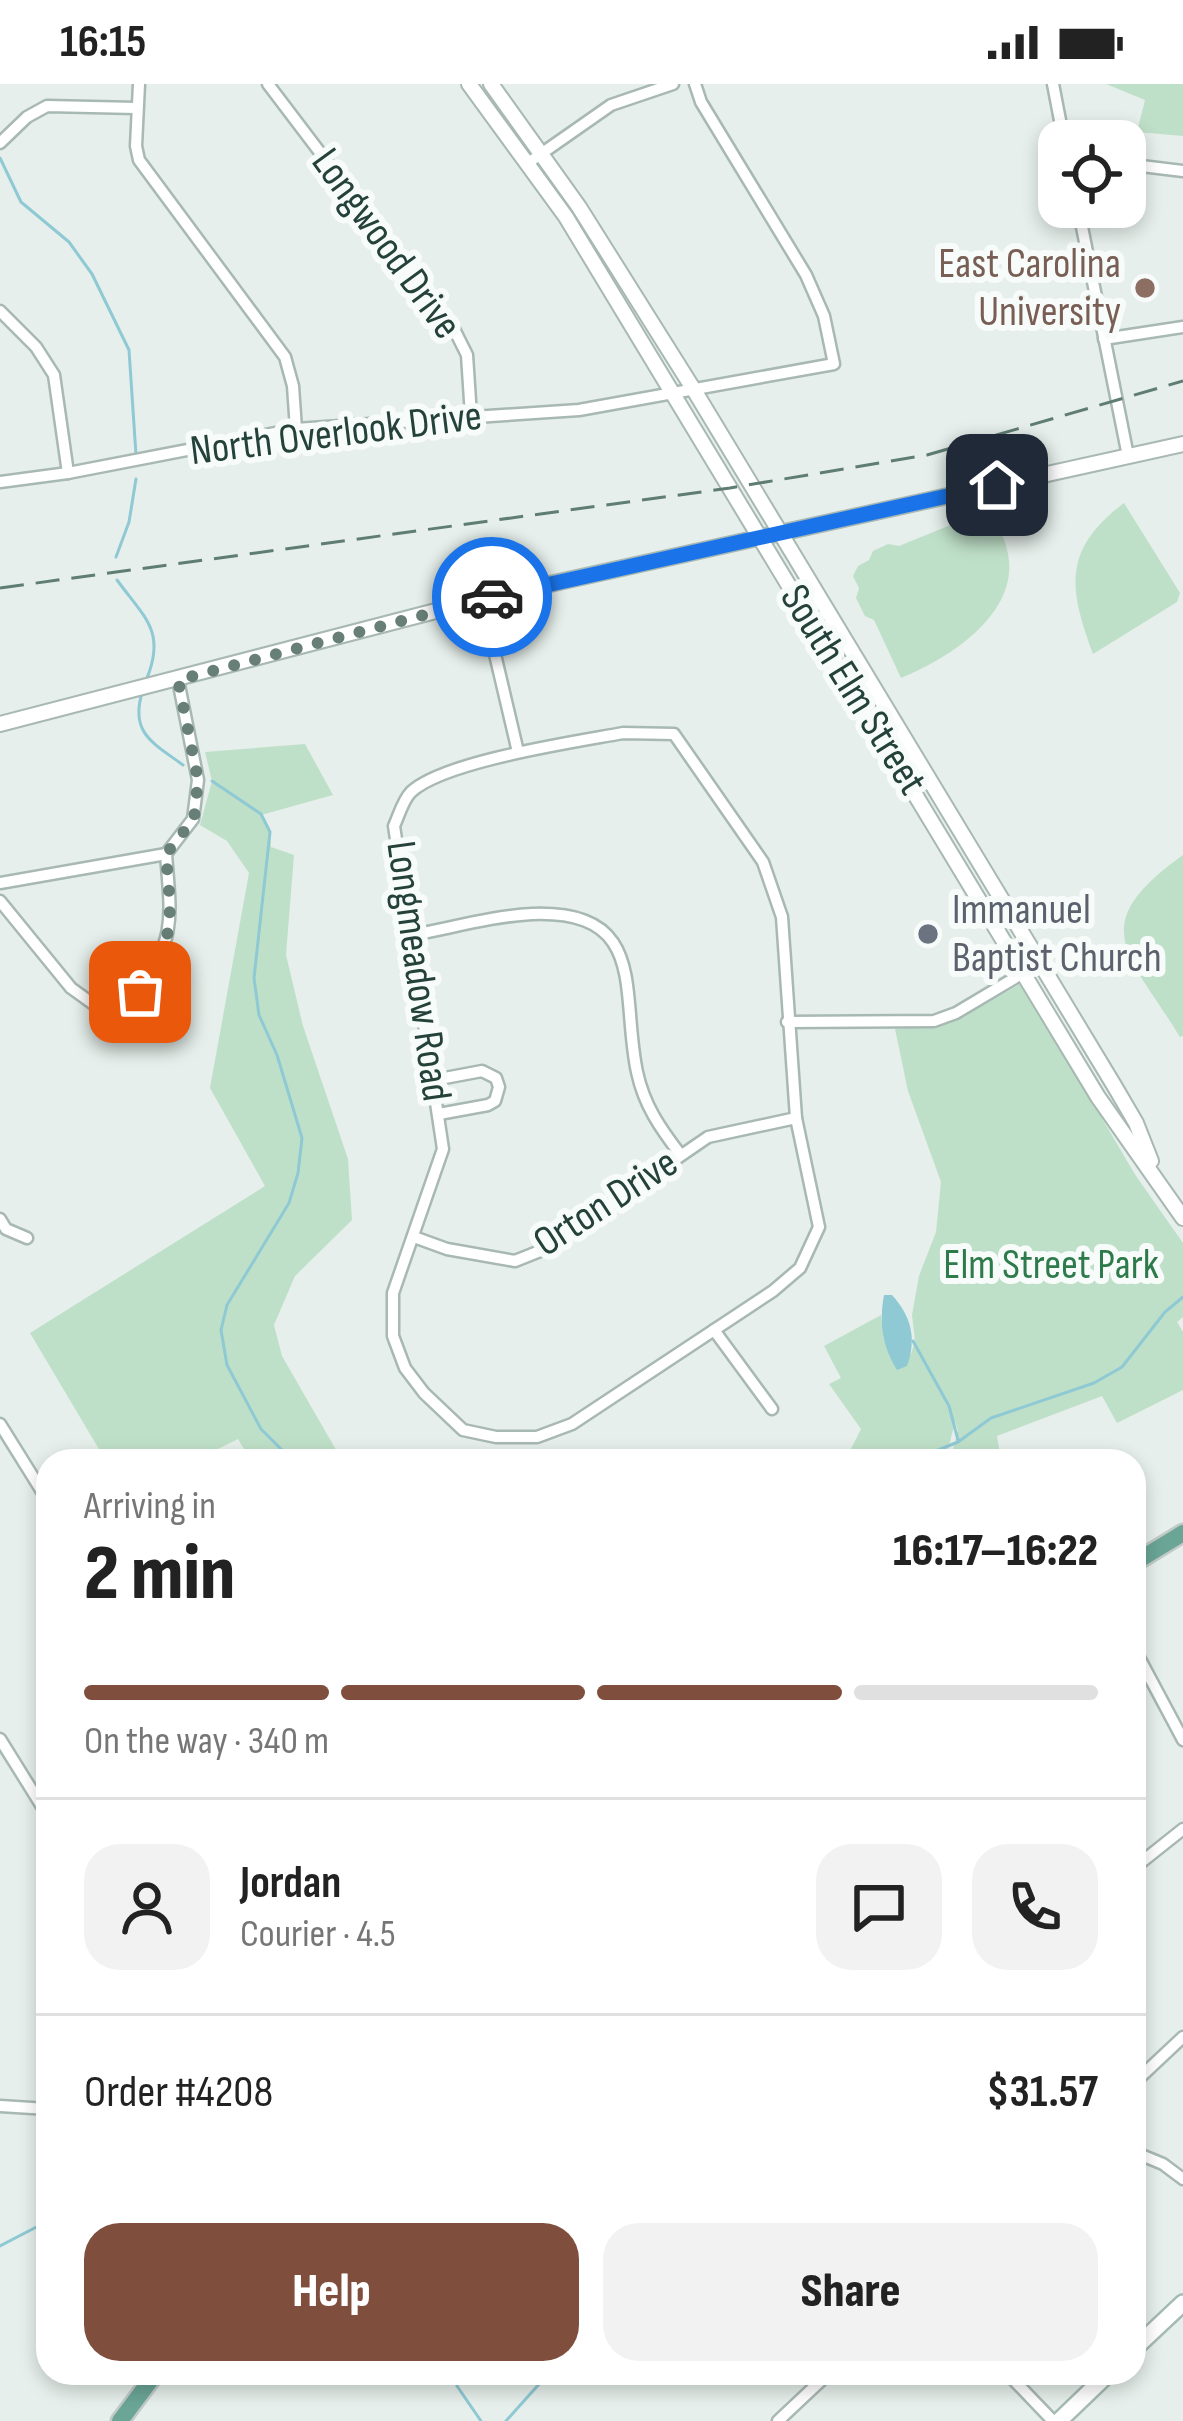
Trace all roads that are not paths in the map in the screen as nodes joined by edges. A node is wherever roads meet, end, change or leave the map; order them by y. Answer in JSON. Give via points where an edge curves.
{"nodes":[{"id":1,"x":139,"y":84,"type":"edge"},
{"id":2,"x":268,"y":84,"type":"edge"},
{"id":3,"x":470,"y":84,"type":"edge"},
{"id":4,"x":491,"y":84,"type":"edge"},
{"id":5,"x":673,"y":84,"type":"edge"},
{"id":6,"x":695,"y":84,"type":"edge"},
{"id":7,"x":1053,"y":84,"type":"edge"},
{"id":8,"x":136,"y":108,"type":"junction"},
{"id":9,"x":1060,"y":120,"type":"edge"},
{"id":10,"x":0,"y":143,"type":"edge"},
{"id":11,"x":543,"y":153,"type":"junction"},
{"id":12,"x":529,"y":163,"type":"junction"},
{"id":13,"x":1146,"y":167,"type":"edge"},
{"id":14,"x":1183,"y":171,"type":"edge"},
{"id":15,"x":1082,"y":228,"type":"edge"},
{"id":16,"x":614,"y":263,"type":"junction"},
{"id":17,"x":600,"y":272,"type":"junction"},
{"id":18,"x":0,"y":311,"type":"edge"},
{"id":19,"x":1183,"y":327,"type":"edge"},
{"id":20,"x":1104,"y":339,"type":"junction"},
{"id":21,"x":694,"y":390,"type":"junction"},
{"id":22,"x":673,"y":394,"type":"junction"},
{"id":23,"x":471,"y":416,"type":"junction"},
{"id":24,"x":296,"y":429,"type":"junction"},
{"id":25,"x":1183,"y":444,"type":"edge"},
{"id":26,"x":1128,"y":456,"type":"junction"},
{"id":27,"x":68,"y":473,"type":"junction"},
{"id":28,"x":0,"y":482,"type":"edge"},
{"id":29,"x":782,"y":533,"type":"junction"},
{"id":30,"x":760,"y":539,"type":"junction"},
{"id":31,"x":482,"y":599,"type":"junction"},
{"id":32,"x":845,"y":640,"type":"junction"},
{"id":33,"x":828,"y":651,"type":"junction"},
{"id":34,"x":178,"y":680,"type":"junction"},
{"id":35,"x":0,"y":724,"type":"edge"},
{"id":36,"x":900,"y":750,"type":"junction"},
{"id":37,"x":518,"y":752,"type":"junction"},
{"id":38,"x":166,"y":854,"type":"junction"},
{"id":39,"x":0,"y":883,"type":"edge"},
{"id":40,"x":991,"y":883,"type":"junction"},
{"id":41,"x":975,"y":892,"type":"junction"},
{"id":42,"x":0,"y":901,"type":"edge"},
{"id":43,"x":412,"y":935,"type":"junction"},
{"id":44,"x":1040,"y":963,"type":"junction"},
{"id":45,"x":1025,"y":971,"type":"junction"},
{"id":46,"x":787,"y":1022,"type":"junction"},
{"id":47,"x":434,"y":1080,"type":"junction"},
{"id":48,"x":1115,"y":1087,"type":"junction"},
{"id":49,"x":1098,"y":1096,"type":"junction"},
{"id":50,"x":439,"y":1114,"type":"junction"},
{"id":51,"x":796,"y":1118,"type":"junction"},
{"id":52,"x":1136,"y":1123,"type":"junction"},
{"id":53,"x":1121,"y":1131,"type":"junction"},
{"id":54,"x":680,"y":1154,"type":"junction"},
{"id":55,"x":1157,"y":1177,"type":"junction"},
{"id":56,"x":0,"y":1219,"type":"edge"},
{"id":57,"x":1183,"y":1219,"type":"edge"},
{"id":58,"x":414,"y":1237,"type":"junction"},
{"id":59,"x":27,"y":1238,"type":"dead end"},
{"id":60,"x":714,"y":1330,"type":"junction"},
{"id":61,"x":772,"y":1409,"type":"dead end"},
{"id":62,"x":0,"y":1424,"type":"edge"},
{"id":63,"x":36,"y":1482,"type":"edge"},
{"id":64,"x":1183,"y":1533,"type":"edge"},
{"id":65,"x":1146,"y":1556,"type":"edge"},
{"id":66,"x":1146,"y":1673,"type":"edge"},
{"id":67,"x":1148,"y":1677,"type":"joint"},
{"id":68,"x":0,"y":1739,"type":"edge"},
{"id":69,"x":1183,"y":1740,"type":"edge"},
{"id":70,"x":36,"y":1797,"type":"edge"},
{"id":71,"x":1183,"y":1828,"type":"edge"},
{"id":72,"x":1146,"y":1858,"type":"edge"},
{"id":73,"x":1183,"y":2038,"type":"edge"},
{"id":74,"x":1146,"y":2072,"type":"edge"},
{"id":75,"x":0,"y":2106,"type":"edge"},
{"id":76,"x":36,"y":2108,"type":"edge"},
{"id":77,"x":1146,"y":2157,"type":"edge"},
{"id":78,"x":1183,"y":2179,"type":"edge"},
{"id":79,"x":1183,"y":2302,"type":"edge"},
{"id":80,"x":1146,"y":2337,"type":"edge"},
{"id":81,"x":147,"y":2385,"type":"edge"},
{"id":82,"x":817,"y":2385,"type":"edge"},
{"id":83,"x":1019,"y":2385,"type":"edge"},
{"id":84,"x":1096,"y":2385,"type":"edge"},
{"id":85,"x":121,"y":2421,"type":"edge"},
{"id":86,"x":778,"y":2421,"type":"edge"},
{"id":87,"x":1056,"y":2421,"type":"edge"}],
"edges":[{"from":1,"to":8,"type":"street"},
{"from":2,"to":23,"type":"street","name":"Longwood Drive","via":[[454,329],[466,355]]},
{"from":3,"to":12,"type":"street","name":"South Elm Street"},
{"from":4,"to":11,"type":"street","name":"South Elm Street"},
{"from":5,"to":11,"type":"street","via":[[611,105]]},
{"from":6,"to":21,"type":"street","name":"North Overlook Drive","via":[[806,275],[834,364]]},
{"from":7,"to":9,"type":"street"},
{"from":8,"to":10,"type":"street","via":[[47,106]]},
{"from":8,"to":24,"type":"street","via":[[139,160],[285,356]]},
{"from":11,"to":12,"type":"street"},
{"from":11,"to":16,"type":"street","name":"South Elm Street"},
{"from":12,"to":17,"type":"street","name":"South Elm Street"},
{"from":13,"to":14,"type":"street"},
{"from":15,"to":20,"type":"street"},
{"from":16,"to":17,"type":"street"},
{"from":16,"to":21,"type":"street","name":"South Elm Street"},
{"from":17,"to":22,"type":"street","name":"South Elm Street"},
{"from":18,"to":27,"type":"street","via":[[54,374]]},
{"from":19,"to":20,"type":"street"},
{"from":20,"to":26,"type":"street"},
{"from":21,"to":22,"type":"street","name":"North Overlook Drive"},
{"from":21,"to":29,"type":"street","name":"South Elm Street"},
{"from":22,"to":23,"type":"street","name":"North Overlook Drive"},
{"from":22,"to":30,"type":"street","name":"South Elm Street"},
{"from":23,"to":24,"type":"street","name":"North Overlook Drive"},
{"from":24,"to":27,"type":"street","name":"North Overlook Drive"},
{"from":25,"to":26,"type":"street"},
{"from":26,"to":29,"type":"street"},
{"from":27,"to":28,"type":"street","name":"North Overlook Drive"},
{"from":29,"to":30,"type":"street"},
{"from":29,"to":32,"type":"street","name":"South Elm Street"},
{"from":30,"to":31,"type":"street"},
{"from":30,"to":33,"type":"street","name":"South Elm Street"},
{"from":31,"to":34,"type":"street"},
{"from":31,"to":37,"type":"street"},
{"from":32,"to":33,"type":"street"},
{"from":32,"to":36,"type":"street","name":"South Elm Street"},
{"from":33,"to":36,"type":"street","name":"South Elm Street"},
{"from":34,"to":35,"type":"street"},
{"from":34,"to":38,"type":"street","via":[[198,780],[194,819]]},
{"from":36,"to":40,"type":"street","name":"South Elm Street"},
{"from":36,"to":41,"type":"street","name":"South Elm Street"},
{"from":37,"to":43,"type":"street","name":"Longmeadow Road","via":[[429,779],[408,795],[394,826]]},
{"from":37,"to":46,"type":"street","name":"Longmeadow Road","via":[[623,733],[674,734],[764,862],[782,917]]},
{"from":38,"to":39,"type":"street"},
{"from":38,"to":42,"type":"street","via":[[165,954],[140,992],[96,1006],[70,988]]},
{"from":40,"to":41,"type":"street"},
{"from":40,"to":44,"type":"street","name":"South Elm Street"},
{"from":41,"to":45,"type":"street","name":"South Elm Street"},
{"from":43,"to":47,"type":"street","name":"Longmeadow Road"},
{"from":43,"to":54,"type":"street","via":[[531,914],[585,918],[610,934],[623,964],[650,1114]]},
{"from":44,"to":45,"type":"street"},
{"from":44,"to":48,"type":"street","name":"South Elm Street"},
{"from":45,"to":46,"type":"street","via":[[934,1021]]},
{"from":45,"to":49,"type":"street","name":"South Elm Street"},
{"from":46,"to":51,"type":"street","name":"Longmeadow Road"},
{"from":47,"to":50,"type":"street","name":"Longmeadow Road"},
{"from":47,"to":50,"type":"street","via":[[482,1071],[500,1088],[488,1105]]},
{"from":48,"to":49,"type":"street"},
{"from":48,"to":52,"type":"street","name":"South Elm Street"},
{"from":49,"to":53,"type":"street","name":"South Elm Street"},
{"from":50,"to":58,"type":"street","name":"Longmeadow Road","via":[[443,1149]]},
{"from":51,"to":54,"type":"street","name":"Orton Drive","via":[[707,1137]]},
{"from":51,"to":60,"type":"street","name":"Longmeadow Road","via":[[819,1227],[812,1249],[800,1268]]},
{"from":52,"to":53,"type":"street"},
{"from":52,"to":55,"type":"street","name":"South Elm Street"},
{"from":53,"to":55,"type":"street","name":"South Elm Street"},
{"from":54,"to":58,"type":"street","name":"Orton Drive","via":[[545,1249],[515,1261]]},
{"from":55,"to":57,"type":"street","name":"South Elm Street"},
{"from":56,"to":59,"type":"street"},
{"from":58,"to":60,"type":"street","name":"Longmeadow Road","via":[[393,1293],[393,1336],[424,1394],[463,1430],[538,1437],[572,1424]]},
{"from":60,"to":61,"type":"street"},
{"from":62,"to":63,"type":"street"},
{"from":64,"to":65,"type":"main road"},
{"from":66,"to":67,"type":"street"},
{"from":67,"to":69,"type":"street"},
{"from":68,"to":70,"type":"street"},
{"from":71,"to":72,"type":"street"},
{"from":73,"to":74,"type":"street"},
{"from":75,"to":76,"type":"street"},
{"from":77,"to":78,"type":"street"},
{"from":79,"to":80,"type":"main road"},
{"from":81,"to":85,"type":"main road"},
{"from":82,"to":86,"type":"street"},
{"from":83,"to":87,"type":"street"},
{"from":84,"to":87,"type":"main road"}]}
